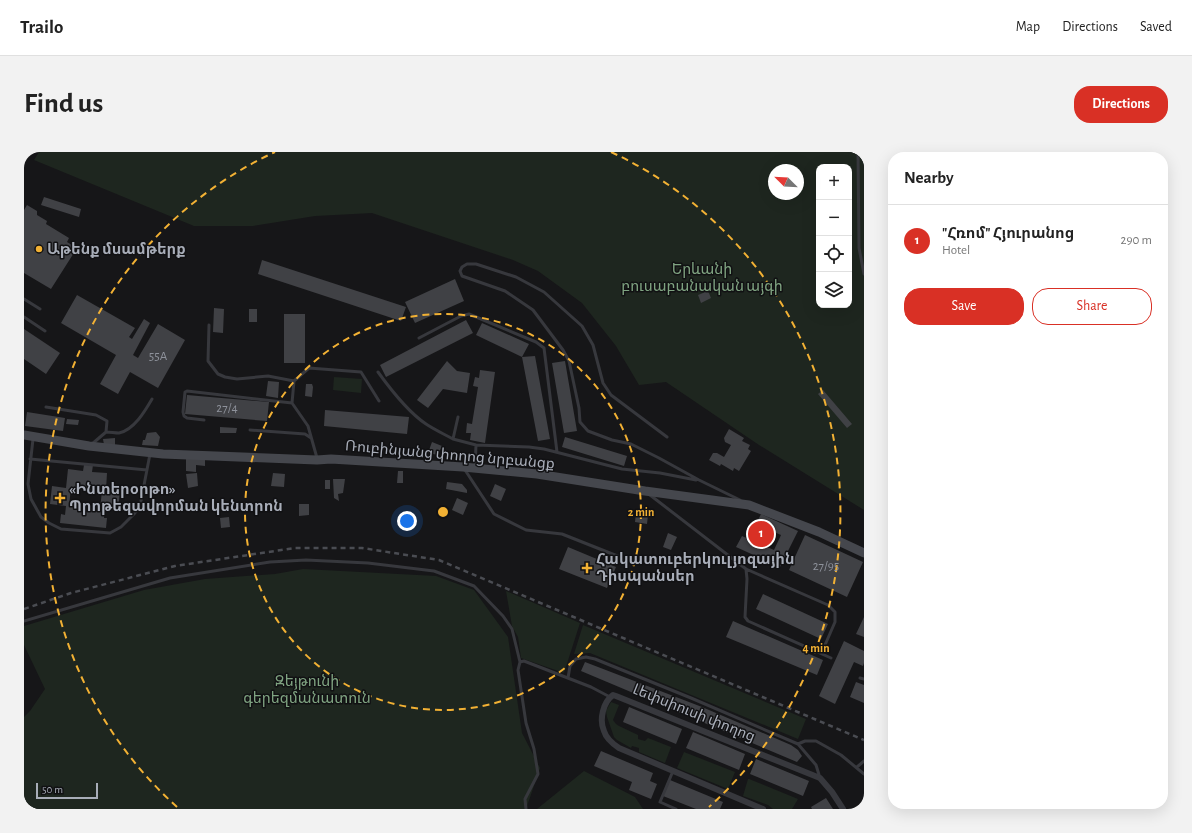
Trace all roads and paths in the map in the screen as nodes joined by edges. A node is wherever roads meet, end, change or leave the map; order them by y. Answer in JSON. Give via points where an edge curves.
{"nodes":[{"id":1,"x":858,"y":152,"type":"edge"},
{"id":2,"x":864,"y":274,"type":"edge"},
{"id":3,"x":24,"y":299,"type":"edge"},
{"id":4,"x":40,"y":309,"type":"dead end"},
{"id":5,"x":24,"y":317,"type":"edge"},
{"id":6,"x":209,"y":325,"type":"dead end"},
{"id":7,"x":45,"y":331,"type":"dead end"},
{"id":8,"x":419,"y":338,"type":"dead end"},
{"id":9,"x":378,"y":372,"type":"dead end"},
{"id":10,"x":294,"y":381,"type":"junction"},
{"id":11,"x":152,"y":399,"type":"dead end"},
{"id":12,"x":379,"y":401,"type":"dead end"},
{"id":13,"x":292,"y":403,"type":"junction"},
{"id":14,"x":46,"y":406,"type":"dead end"},
{"id":15,"x":458,"y":417,"type":"dead end"},
{"id":16,"x":204,"y":420,"type":"dead end"},
{"id":17,"x":250,"y":430,"type":"dead end"},
{"id":18,"x":106,"y":432,"type":"junction"},
{"id":19,"x":29,"y":436,"type":"edge"},
{"id":20,"x":667,"y":437,"type":"dead end"},
{"id":21,"x":311,"y":438,"type":"junction"},
{"id":22,"x":453,"y":439,"type":"junction"},
{"id":23,"x":476,"y":445,"type":"junction"},
{"id":24,"x":89,"y":446,"type":"junction"},
{"id":25,"x":150,"y":452,"type":"junction"},
{"id":26,"x":557,"y":452,"type":"junction"},
{"id":27,"x":30,"y":459,"type":"junction"},
{"id":28,"x":318,"y":460,"type":"junction"},
{"id":29,"x":463,"y":467,"type":"junction"},
{"id":30,"x":475,"y":468,"type":"junction"},
{"id":31,"x":147,"y":470,"type":"junction"},
{"id":32,"x":24,"y":471,"type":"edge"},
{"id":33,"x":29,"y":472,"type":"junction"},
{"id":34,"x":699,"y":480,"type":"junction"},
{"id":35,"x":645,"y":491,"type":"junction"},
{"id":36,"x":749,"y":504,"type":"junction"},
{"id":37,"x":864,"y":553,"type":"edge"},
{"id":38,"x":620,"y":558,"type":"dead end"},
{"id":39,"x":746,"y":569,"type":"junction"},
{"id":40,"x":24,"y":621,"type":"edge"},
{"id":41,"x":825,"y":644,"type":"dead end"},
{"id":42,"x":831,"y":658,"type":"dead end"},
{"id":43,"x":520,"y":662,"type":"junction"},
{"id":44,"x":568,"y":678,"type":"junction"},
{"id":45,"x":610,"y":697,"type":"junction"},
{"id":46,"x":798,"y":744,"type":"junction"},
{"id":47,"x":864,"y":761,"type":"edge"},
{"id":48,"x":857,"y":767,"type":"junction"},
{"id":49,"x":673,"y":771,"type":"junction"},
{"id":50,"x":864,"y":774,"type":"edge"},
{"id":51,"x":820,"y":778,"type":"junction"},
{"id":52,"x":526,"y":809,"type":"edge"},
{"id":53,"x":676,"y":809,"type":"edge"},
{"id":54,"x":763,"y":809,"type":"edge"},
{"id":55,"x":843,"y":809,"type":"edge"}],
"edges":[{"from":1,"to":2,"type":"lane","via":[[859,248]]},
{"from":3,"to":4,"type":"lane"},
{"from":5,"to":7,"type":"lane"},
{"from":6,"to":10,"type":"lane","via":[[208,361],[218,374],[237,379],[268,376]]},
{"from":8,"to":26,"type":"lane","via":[[469,314],[536,342],[544,348]]},
{"from":9,"to":22,"type":"lane","via":[[389,388],[425,423]]},
{"from":10,"to":12,"type":"lane","via":[[309,368],[361,372]]},
{"from":10,"to":13,"type":"lane"},
{"from":11,"to":18,"type":"lane","via":[[142,417],[125,430],[119,433]]},
{"from":13,"to":16,"type":"lane","via":[[187,390],[184,416]]},
{"from":13,"to":21,"type":"lane","via":[[308,426]]},
{"from":14,"to":18,"type":"lane","via":[[96,414],[107,421]]},
{"from":15,"to":22,"type":"lane"},
{"from":17,"to":21,"type":"lane","via":[[305,434]]},
{"from":18,"to":24,"type":"lane"},
{"from":19,"to":24,"type":"street","name":"Ռուբինյանց փողոց նրբանցք"},
{"from":19,"to":27,"type":"lane"},
{"from":20,"to":34,"type":"lane","via":[[611,395],[603,383],[593,345],[582,326],[544,292],[516,277],[476,264],[462,266],[462,276],[505,291],[533,310],[569,361],[580,422],[588,431],[631,444]]},
{"from":21,"to":28,"type":"lane"},
{"from":22,"to":23,"type":"lane"},
{"from":23,"to":26,"type":"lane","via":[[529,447]]},
{"from":23,"to":30,"type":"lane"},
{"from":24,"to":25,"type":"street","name":"Ռուբինյանց փողոց նրբանցք"},
{"from":25,"to":28,"type":"street","name":"Ռուբինյանց փողոց նրբանցք"},
{"from":25,"to":31,"type":"lane"},
{"from":26,"to":34,"type":"lane","via":[[622,469]]},
{"from":27,"to":31,"type":"lane"},
{"from":27,"to":33,"type":"lane"},
{"from":28,"to":29,"type":"street","name":"Ռուբինյանց փողոց նրբանցք"},
{"from":29,"to":30,"type":"street","name":"Ռուբինյանց փողոց նրբանցք"},
{"from":29,"to":38,"type":"lane","via":[[494,514],[526,530],[562,534]]},
{"from":30,"to":35,"type":"street","name":"Ռուբինյանց փողոց նրբանցք","via":[[537,474]]},
{"from":31,"to":33,"type":"lane","via":[[140,506],[121,527],[110,533],[61,529],[49,524],[41,517],[31,499]]},
{"from":32,"to":33,"type":"lane"},
{"from":34,"to":36,"type":"lane"},
{"from":35,"to":36,"type":"street","name":"Ռուբինյանց փողոց նրբանցք"},
{"from":35,"to":39,"type":"lane"},
{"from":36,"to":37,"type":"street","name":"Ռուբինյանց փողոց նրբանցք"},
{"from":39,"to":41,"type":"lane","via":[[828,606],[835,612],[835,622]]},
{"from":39,"to":42,"type":"lane","via":[[745,617],[748,621]]},
{"from":40,"to":43,"type":"lane","via":[[170,578],[270,562],[306,560],[368,563],[434,571],[474,586],[512,629]]},
{"from":43,"to":44,"type":"lane","via":[[524,661]]},
{"from":43,"to":52,"type":"lane","via":[[518,670],[526,723],[538,774],[526,799]]},
{"from":44,"to":45,"type":"lane"},
{"from":44,"to":46,"type":"lane","via":[[570,666],[576,659],[595,659]]},
{"from":45,"to":49,"type":"street","name":"Լեփսիուսի փողոց","via":[[604,707],[602,722],[604,732],[612,743]]},
{"from":45,"to":51,"type":"street","name":"Լեփսիուսի փողոց","via":[[616,696]]},
{"from":46,"to":48,"type":"lane","via":[[816,741]]},
{"from":46,"to":51,"type":"lane","via":[[816,765]]},
{"from":47,"to":48,"type":"lane"},
{"from":48,"to":50,"type":"lane"},
{"from":49,"to":53,"type":"lane","via":[[660,802]]},
{"from":49,"to":54,"type":"street","name":"Լեփսիուսի փողոց"},
{"from":51,"to":55,"type":"street","name":"Լեփսիուսի փողոց"}]}
